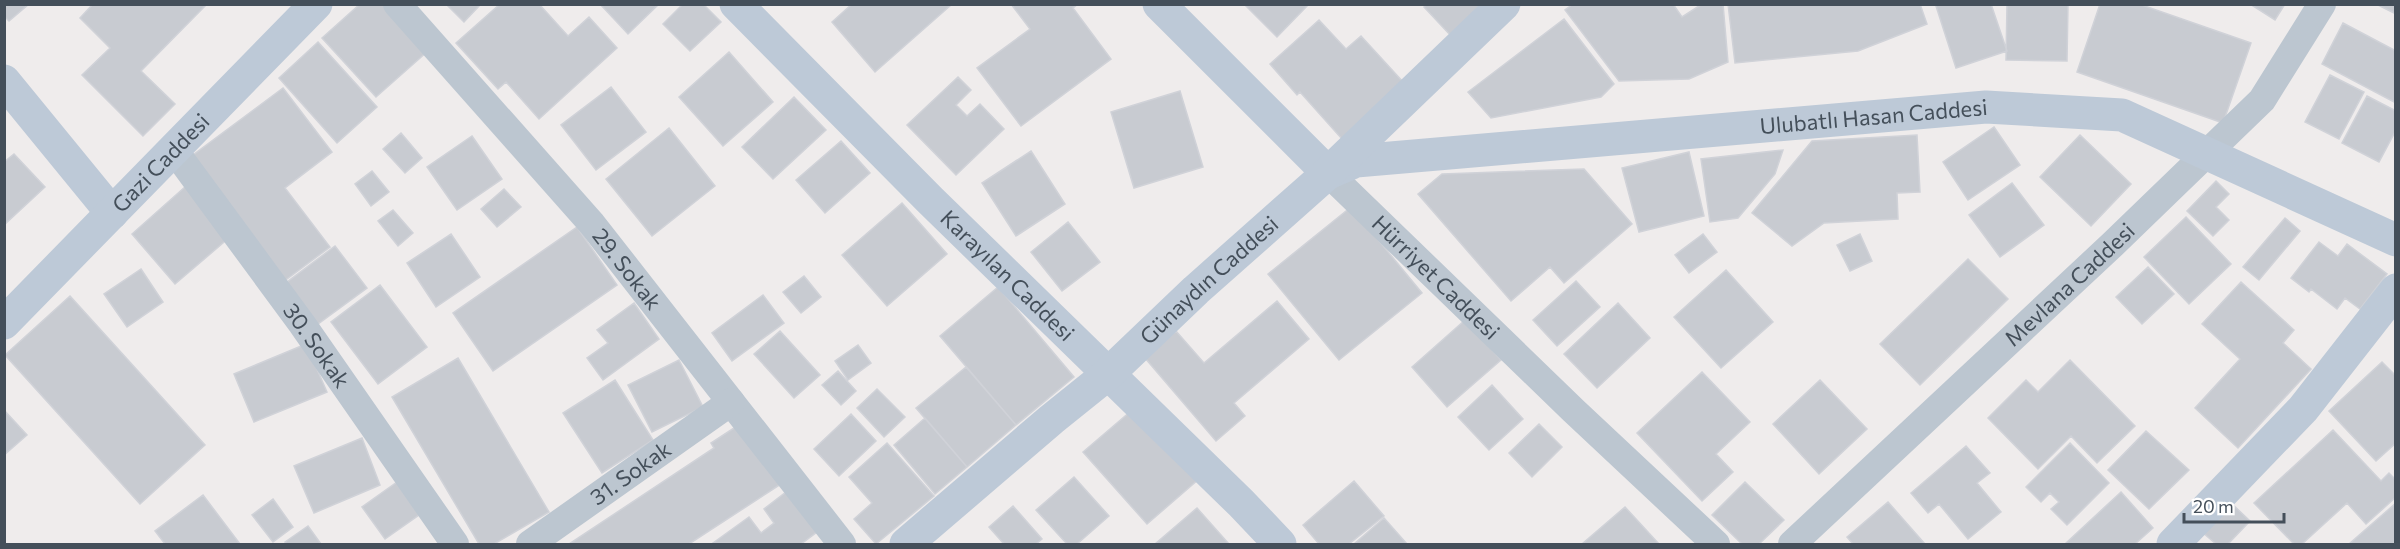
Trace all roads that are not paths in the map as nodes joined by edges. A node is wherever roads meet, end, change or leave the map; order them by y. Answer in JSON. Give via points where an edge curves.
{"nodes":[{"id":1,"x":316,"y":4,"type":"edge"},
{"id":2,"x":397,"y":4,"type":"edge"},
{"id":3,"x":736,"y":4,"type":"edge"},
{"id":4,"x":1159,"y":4,"type":"edge"},
{"id":5,"x":1504,"y":4,"type":"edge"},
{"id":6,"x":2322,"y":4,"type":"edge"},
{"id":7,"x":4,"y":81,"type":"edge"},
{"id":8,"x":174,"y":150,"type":"junction"},
{"id":9,"x":2208,"y":154,"type":"junction"},
{"id":10,"x":1328,"y":173,"type":"junction"},
{"id":11,"x":112,"y":213,"type":"junction"},
{"id":12,"x":2396,"y":240,"type":"edge"},
{"id":13,"x":2396,"y":290,"type":"edge"},
{"id":14,"x":4,"y":323,"type":"edge"},
{"id":15,"x":1108,"y":374,"type":"junction"},
{"id":16,"x":731,"y":402,"type":"junction"},
{"id":17,"x":455,"y":544,"type":"edge"},
{"id":18,"x":530,"y":544,"type":"edge"},
{"id":19,"x":842,"y":544,"type":"edge"},
{"id":20,"x":906,"y":544,"type":"edge"},
{"id":21,"x":1280,"y":544,"type":"edge"},
{"id":22,"x":1716,"y":544,"type":"edge"},
{"id":23,"x":1792,"y":544,"type":"edge"},
{"id":24,"x":2173,"y":544,"type":"edge"}],
"edges":[{"from":1,"to":8,"type":"street","name":"Gazi Caddesi"},
{"from":2,"to":16,"type":"street","name":"29. Sokak","via":[[592,224]]},
{"from":3,"to":15,"type":"street","name":"Karayılan Caddesi"},
{"from":4,"to":10,"type":"street","name":"Hürriyet Caddesi"},
{"from":5,"to":10,"type":"street","name":"Günaydın Caddesi"},
{"from":6,"to":9,"type":"street","name":"Mevlana Caddesi","via":[[2262,100]]},
{"from":7,"to":11,"type":"street"},
{"from":8,"to":11,"type":"street","name":"Gazi Caddesi"},
{"from":8,"to":17,"type":"street","name":"30. Sokak","via":[[309,334]]},
{"from":9,"to":10,"type":"street","name":"Ulubatlı Hasan Caddesi","via":[[2122,115],[1986,107],[1356,161]]},
{"from":9,"to":12,"type":"street","name":"Ulubatlı Hasan Caddesi"},
{"from":9,"to":23,"type":"street","name":"Mevlana Caddesi"},
{"from":10,"to":15,"type":"street","name":"Günaydın Caddesi"},
{"from":10,"to":22,"type":"street","name":"Hürriyet Caddesi"},
{"from":11,"to":14,"type":"street","name":"Gazi Caddesi"},
{"from":13,"to":24,"type":"street","via":[[2303,409]]},
{"from":15,"to":20,"type":"street","name":"Günaydın Caddesi"},
{"from":15,"to":21,"type":"street","name":"Karayılan Caddesi"},
{"from":16,"to":18,"type":"street","name":"31. Sokak"},
{"from":16,"to":19,"type":"street","name":"29. Sokak"}]}
